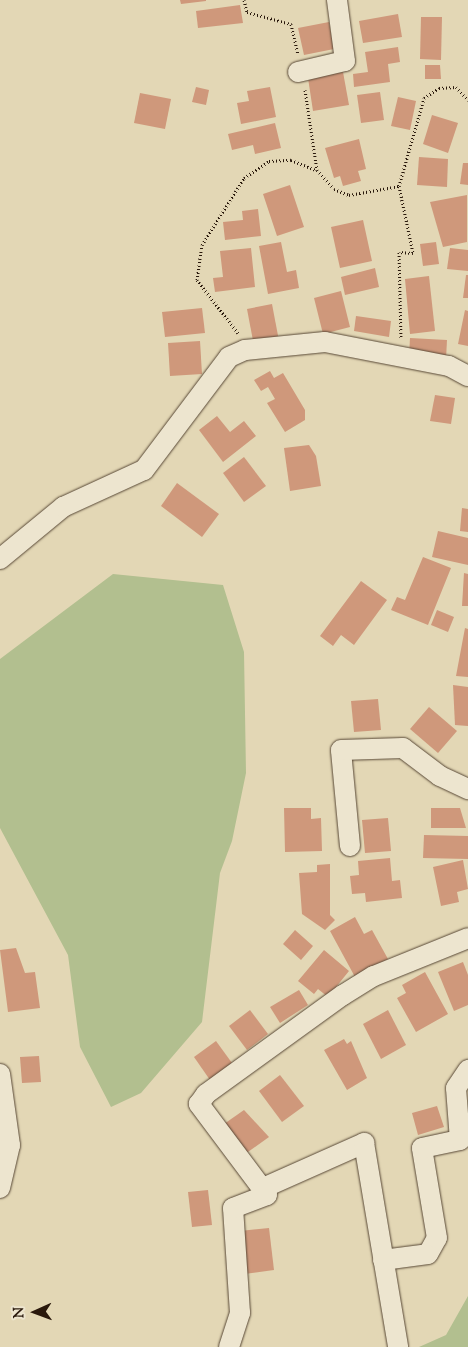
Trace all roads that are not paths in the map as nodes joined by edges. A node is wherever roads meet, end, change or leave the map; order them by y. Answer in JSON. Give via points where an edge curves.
{"nodes":[{"id":1,"x":336,"y":0,"type":"edge"},
{"id":2,"x":300,"y":71,"type":"road end"},
{"id":3,"x":468,"y":376,"type":"edge"},
{"id":4,"x":0,"y":559,"type":"edge"},
{"id":5,"x":468,"y":789,"type":"edge"},
{"id":6,"x":350,"y":846,"type":"dead end"},
{"id":7,"x":468,"y":938,"type":"edge"},
{"id":8,"x":468,"y":1070,"type":"edge"},
{"id":9,"x":0,"y":1074,"type":"edge"},
{"id":10,"x":0,"y":1188,"type":"edge"},
{"id":11,"x":263,"y":1188,"type":"junction"},
{"id":12,"x":383,"y":1260,"type":"junction"},
{"id":13,"x":228,"y":1347,"type":"edge"},
{"id":14,"x":398,"y":1347,"type":"edge"}],
"edges":[{"from":1,"to":2,"type":"street","via":[[345,61]]},
{"from":3,"to":4,"type":"street","via":[[449,366],[399,359],[325,342],[245,350],[229,358],[144,470],[63,507]]},
{"from":5,"to":6,"type":"street","via":[[440,776],[402,748],[341,750]]},
{"from":7,"to":11,"type":"street","via":[[374,976],[206,1094],[199,1104]]},
{"from":8,"to":12,"type":"street","via":[[456,1088],[460,1140],[422,1148],[437,1238],[428,1254]]},
{"from":9,"to":10,"type":"street","via":[[10,1145]]},
{"from":11,"to":12,"type":"street","via":[[364,1143]]},
{"from":11,"to":13,"type":"street","via":[[267,1194],[233,1208],[240,1313]]},
{"from":12,"to":14,"type":"street"}]}
